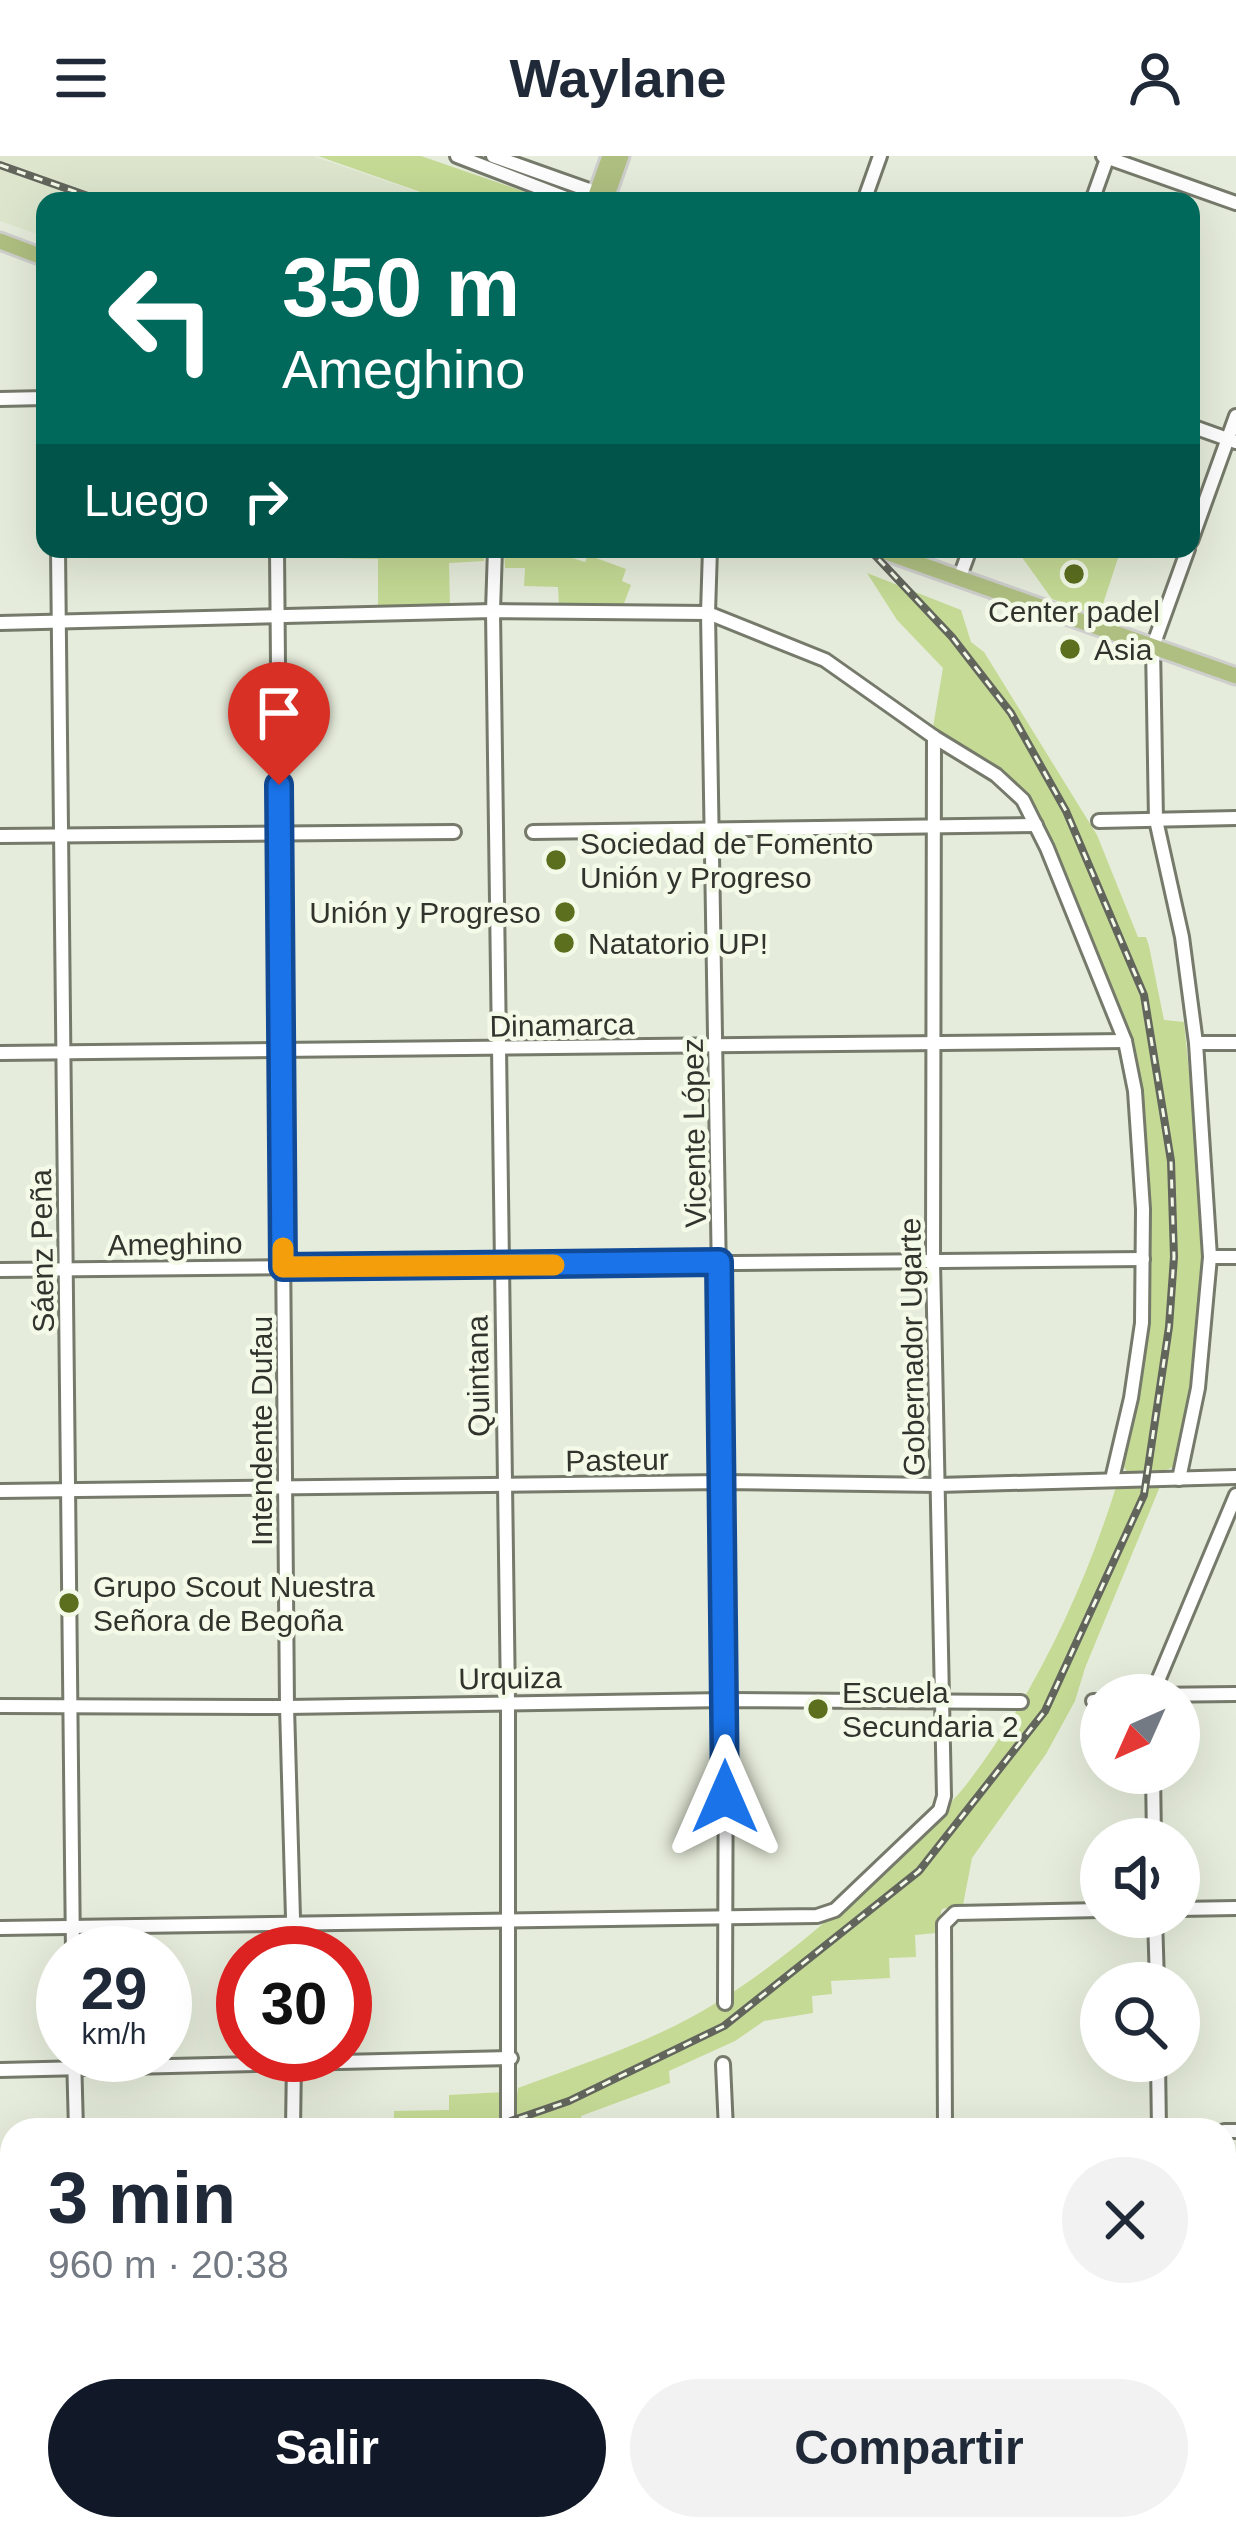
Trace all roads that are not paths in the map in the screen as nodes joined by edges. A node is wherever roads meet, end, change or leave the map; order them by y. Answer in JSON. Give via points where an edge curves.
{"nodes":[{"id":1,"x":458,"y":156,"type":"edge"},
{"id":2,"x":493,"y":156,"type":"edge"},
{"id":3,"x":610,"y":156,"type":"edge"},
{"id":4,"x":622,"y":156,"type":"edge"},
{"id":5,"x":880,"y":156,"type":"edge"},
{"id":6,"x":1106,"y":156,"type":"edge"},
{"id":7,"x":551,"y":192,"type":"edge"},
{"id":8,"x":586,"y":192,"type":"edge"},
{"id":9,"x":602,"y":192,"type":"edge"},
{"id":10,"x":604,"y":192,"type":"edge"},
{"id":11,"x":867,"y":192,"type":"edge"},
{"id":12,"x":1095,"y":192,"type":"edge"},
{"id":13,"x":1236,"y":203,"type":"edge"},
{"id":14,"x":0,"y":241,"type":"edge"},
{"id":15,"x":36,"y":255,"type":"edge"},
{"id":16,"x":36,"y":398,"type":"edge"},
{"id":17,"x":0,"y":399,"type":"edge"},
{"id":18,"x":1236,"y":416,"type":"edge"},
{"id":19,"x":1200,"y":429,"type":"edge"},
{"id":20,"x":1232,"y":441,"type":"edge"},
{"id":21,"x":1200,"y":520,"type":"edge"},
{"id":22,"x":58,"y":558,"type":"edge"},
{"id":23,"x":277,"y":558,"type":"edge"},
{"id":24,"x":495,"y":558,"type":"edge"},
{"id":25,"x":710,"y":558,"type":"edge"},
{"id":26,"x":902,"y":558,"type":"edge"},
{"id":27,"x":967,"y":558,"type":"edge"},
{"id":28,"x":1185,"y":558,"type":"edge"},
{"id":29,"x":959,"y":579,"type":"junction"},
{"id":30,"x":493,"y":611,"type":"junction"},
{"id":31,"x":277,"y":614,"type":"junction"},
{"id":32,"x":708,"y":614,"type":"junction"},
{"id":33,"x":59,"y":622,"type":"junction"},
{"id":34,"x":0,"y":623,"type":"edge"},
{"id":35,"x":1153,"y":646,"type":"junction"},
{"id":36,"x":1236,"y":676,"type":"edge"},
{"id":37,"x":934,"y":736,"type":"junction"},
{"id":38,"x":1236,"y":818,"type":"edge"},
{"id":39,"x":1156,"y":820,"type":"junction"},
{"id":40,"x":1099,"y":821,"type":"dead end"},
{"id":41,"x":1036,"y":825,"type":"junction"},
{"id":42,"x":932,"y":828,"type":"junction"},
{"id":43,"x":714,"y":829,"type":"junction"},
{"id":44,"x":279,"y":831,"type":"junction"},
{"id":45,"x":454,"y":832,"type":"dead end"},
{"id":46,"x":533,"y":832,"type":"dead end"},
{"id":47,"x":61,"y":835,"type":"junction"},
{"id":48,"x":0,"y":836,"type":"edge"},
{"id":49,"x":1125,"y":1041,"type":"junction"},
{"id":50,"x":1196,"y":1043,"type":"junction"},
{"id":51,"x":1236,"y":1043,"type":"edge"},
{"id":52,"x":933,"y":1044,"type":"junction"},
{"id":53,"x":716,"y":1045,"type":"junction"},
{"id":54,"x":498,"y":1051,"type":"junction"},
{"id":55,"x":279,"y":1052,"type":"junction"},
{"id":56,"x":0,"y":1053,"type":"edge"},
{"id":57,"x":63,"y":1053,"type":"junction"},
{"id":58,"x":1210,"y":1257,"type":"junction"},
{"id":59,"x":1236,"y":1257,"type":"edge"},
{"id":60,"x":1143,"y":1259,"type":"junction"},
{"id":61,"x":719,"y":1262,"type":"junction"},
{"id":62,"x":932,"y":1262,"type":"junction"},
{"id":63,"x":500,"y":1265,"type":"junction"},
{"id":64,"x":283,"y":1267,"type":"junction"},
{"id":65,"x":0,"y":1270,"type":"edge"},
{"id":66,"x":66,"y":1270,"type":"junction"},
{"id":67,"x":1236,"y":1477,"type":"edge"},
{"id":68,"x":1179,"y":1479,"type":"junction"},
{"id":69,"x":1112,"y":1480,"type":"junction"},
{"id":70,"x":721,"y":1482,"type":"junction"},
{"id":71,"x":938,"y":1485,"type":"junction"},
{"id":72,"x":505,"y":1487,"type":"junction"},
{"id":73,"x":285,"y":1489,"type":"junction"},
{"id":74,"x":68,"y":1490,"type":"junction"},
{"id":75,"x":0,"y":1491,"type":"edge"},
{"id":76,"x":1236,"y":1495,"type":"edge"},
{"id":77,"x":1159,"y":1674,"type":"edge"},
{"id":78,"x":1200,"y":1694,"type":"edge"},
{"id":79,"x":1236,"y":1694,"type":"edge"},
{"id":80,"x":725,"y":1700,"type":"junction"},
{"id":81,"x":508,"y":1701,"type":"junction"},
{"id":82,"x":940,"y":1702,"type":"junction"},
{"id":83,"x":1021,"y":1702,"type":"dead end"},
{"id":84,"x":71,"y":1705,"type":"junction"},
{"id":85,"x":0,"y":1706,"type":"edge"},
{"id":86,"x":287,"y":1707,"type":"junction"},
{"id":87,"x":1236,"y":1908,"type":"edge"},
{"id":88,"x":1200,"y":1909,"type":"edge"},
{"id":89,"x":1080,"y":1910,"type":"edge"},
{"id":90,"x":725,"y":1918,"type":"junction"},
{"id":91,"x":509,"y":1920,"type":"junction"},
{"id":92,"x":294,"y":1922,"type":"junction"},
{"id":93,"x":73,"y":1926,"type":"joint"},
{"id":94,"x":294,"y":1926,"type":"edge"},
{"id":95,"x":36,"y":1927,"type":"edge"},
{"id":96,"x":0,"y":1928,"type":"edge"},
{"id":97,"x":725,"y":2003,"type":"dead end"},
{"id":98,"x":511,"y":2058,"type":"junction"},
{"id":99,"x":372,"y":2059,"type":"edge"},
{"id":100,"x":723,"y":2064,"type":"dead end"},
{"id":101,"x":0,"y":2070,"type":"edge"},
{"id":102,"x":36,"y":2070,"type":"edge"},
{"id":103,"x":74,"y":2082,"type":"edge"},
{"id":104,"x":294,"y":2082,"type":"edge"},
{"id":105,"x":1159,"y":2082,"type":"edge"},
{"id":106,"x":76,"y":2118,"type":"edge"},
{"id":107,"x":293,"y":2118,"type":"edge"},
{"id":108,"x":508,"y":2118,"type":"edge"},
{"id":109,"x":725,"y":2118,"type":"edge"},
{"id":110,"x":945,"y":2118,"type":"edge"},
{"id":111,"x":1160,"y":2118,"type":"edge"}],
"edges":[{"from":1,"to":7,"type":"street"},
{"from":2,"to":8,"type":"street"},
{"from":3,"to":9,"type":"main road"},
{"from":4,"to":10,"type":"main road"},
{"from":5,"to":11,"type":"street"},
{"from":6,"to":12,"type":"street"},
{"from":6,"to":13,"type":"street"},
{"from":14,"to":15,"type":"main road"},
{"from":16,"to":17,"type":"street"},
{"from":18,"to":20,"type":"street"},
{"from":19,"to":20,"type":"street"},
{"from":20,"to":21,"type":"street"},
{"from":22,"to":33,"type":"street","name":"Sáenz Peña"},
{"from":23,"to":31,"type":"street","name":"Intendente Dufau"},
{"from":24,"to":30,"type":"street","name":"Quintana"},
{"from":25,"to":32,"type":"street","name":"Vicente López"},
{"from":26,"to":29,"type":"main road"},
{"from":27,"to":29,"type":"street"},
{"from":28,"to":35,"type":"street"},
{"from":29,"to":35,"type":"main road"},
{"from":30,"to":31,"type":"street"},
{"from":30,"to":32,"type":"street"},
{"from":30,"to":54,"type":"street","name":"Quintana"},
{"from":31,"to":33,"type":"street"},
{"from":31,"to":44,"type":"street","name":"Intendente Dufau"},
{"from":32,"to":37,"type":"street","via":[[825,660]]},
{"from":32,"to":43,"type":"street","name":"Vicente López"},
{"from":33,"to":34,"type":"street"},
{"from":33,"to":47,"type":"street","name":"Sáenz Peña"},
{"from":35,"to":36,"type":"main road"},
{"from":35,"to":39,"type":"street"},
{"from":37,"to":41,"type":"street","via":[[997,775]]},
{"from":37,"to":42,"type":"street","name":"Gobernador Ugarte"},
{"from":38,"to":39,"type":"street"},
{"from":39,"to":40,"type":"street"},
{"from":39,"to":50,"type":"street"},
{"from":41,"to":42,"type":"street"},
{"from":41,"to":49,"type":"street"},
{"from":42,"to":43,"type":"street"},
{"from":42,"to":52,"type":"street","name":"Gobernador Ugarte"},
{"from":43,"to":46,"type":"street"},
{"from":43,"to":53,"type":"street","name":"Vicente López"},
{"from":44,"to":45,"type":"street"},
{"from":44,"to":47,"type":"street"},
{"from":44,"to":55,"type":"street","name":"Intendente Dufau"},
{"from":47,"to":48,"type":"street"},
{"from":47,"to":57,"type":"street","name":"Sáenz Peña"},
{"from":49,"to":52,"type":"street","name":"Dinamarca"},
{"from":49,"to":60,"type":"street"},
{"from":50,"to":51,"type":"street"},
{"from":50,"to":58,"type":"street"},
{"from":52,"to":53,"type":"street","name":"Dinamarca"},
{"from":52,"to":62,"type":"street","name":"Gobernador Ugarte"},
{"from":53,"to":54,"type":"street","name":"Dinamarca"},
{"from":53,"to":61,"type":"street","name":"Vicente López"},
{"from":54,"to":55,"type":"street","name":"Dinamarca"},
{"from":54,"to":63,"type":"street","name":"Quintana"},
{"from":55,"to":57,"type":"street","name":"Dinamarca"},
{"from":55,"to":64,"type":"street","name":"Intendente Dufau"},
{"from":56,"to":57,"type":"street","name":"Dinamarca"},
{"from":57,"to":66,"type":"street","name":"Sáenz Peña"},
{"from":58,"to":59,"type":"street"},
{"from":58,"to":68,"type":"street","via":[[1198,1388]]},
{"from":60,"to":62,"type":"street","name":"Ameghino"},
{"from":60,"to":69,"type":"street","via":[[1139,1342]]},
{"from":61,"to":62,"type":"street","name":"Ameghino"},
{"from":61,"to":63,"type":"street","name":"Ameghino"},
{"from":61,"to":70,"type":"street","name":"Vicente López"},
{"from":62,"to":71,"type":"street","name":"Gobernador Ugarte"},
{"from":63,"to":64,"type":"street","name":"Ameghino"},
{"from":63,"to":72,"type":"street","name":"Quintana"},
{"from":64,"to":66,"type":"street","name":"Ameghino"},
{"from":64,"to":73,"type":"street","name":"Intendente Dufau"},
{"from":65,"to":66,"type":"street","name":"Ameghino"},
{"from":66,"to":74,"type":"street","name":"Sáenz Peña"},
{"from":67,"to":68,"type":"street","name":"Pasteur"},
{"from":68,"to":69,"type":"street","name":"Pasteur"},
{"from":69,"to":71,"type":"street","name":"Pasteur"},
{"from":70,"to":71,"type":"street","name":"Pasteur"},
{"from":70,"to":72,"type":"street","name":"Pasteur"},
{"from":70,"to":80,"type":"street","name":"Vicente López"},
{"from":71,"to":82,"type":"street","name":"Gobernador Ugarte"},
{"from":72,"to":73,"type":"street","name":"Pasteur"},
{"from":72,"to":81,"type":"street","name":"Quintana"},
{"from":73,"to":74,"type":"street","name":"Pasteur"},
{"from":73,"to":86,"type":"street","name":"Intendente Dufau"},
{"from":74,"to":75,"type":"street","name":"Pasteur"},
{"from":74,"to":84,"type":"street","name":"Sáenz Peña"},
{"from":76,"to":77,"type":"street"},
{"from":78,"to":79,"type":"street"},
{"from":80,"to":81,"type":"street","name":"Urquiza"},
{"from":80,"to":82,"type":"street","name":"Urquiza"},
{"from":80,"to":90,"type":"street","name":"Vicente López"},
{"from":81,"to":86,"type":"street","name":"Urquiza"},
{"from":81,"to":91,"type":"street","name":"Quintana"},
{"from":82,"to":83,"type":"street","name":"Urquiza"},
{"from":82,"to":90,"type":"street","name":"Gobernador Ugarte","via":[[940,1810],[835,1910]]},
{"from":84,"to":85,"type":"street","name":"Urquiza"},
{"from":84,"to":86,"type":"street","name":"Urquiza"},
{"from":84,"to":93,"type":"street","name":"Sáenz Peña"},
{"from":86,"to":92,"type":"street","name":"Intendente Dufau"},
{"from":87,"to":88,"type":"street"},
{"from":89,"to":110,"type":"street","via":[[948,1917]]},
{"from":90,"to":91,"type":"street"},
{"from":90,"to":97,"type":"street","name":"Vicente López"},
{"from":91,"to":92,"type":"street"},
{"from":91,"to":98,"type":"street","name":"Quintana"},
{"from":92,"to":93,"type":"street"},
{"from":92,"to":94,"type":"street","name":"Intendente Dufau"},
{"from":95,"to":96,"type":"street"},
{"from":98,"to":99,"type":"street"},
{"from":98,"to":108,"type":"street","name":"Quintana"},
{"from":100,"to":109,"type":"street"},
{"from":101,"to":102,"type":"street"},
{"from":103,"to":106,"type":"street"},
{"from":104,"to":107,"type":"street"},
{"from":105,"to":111,"type":"street"}]}
